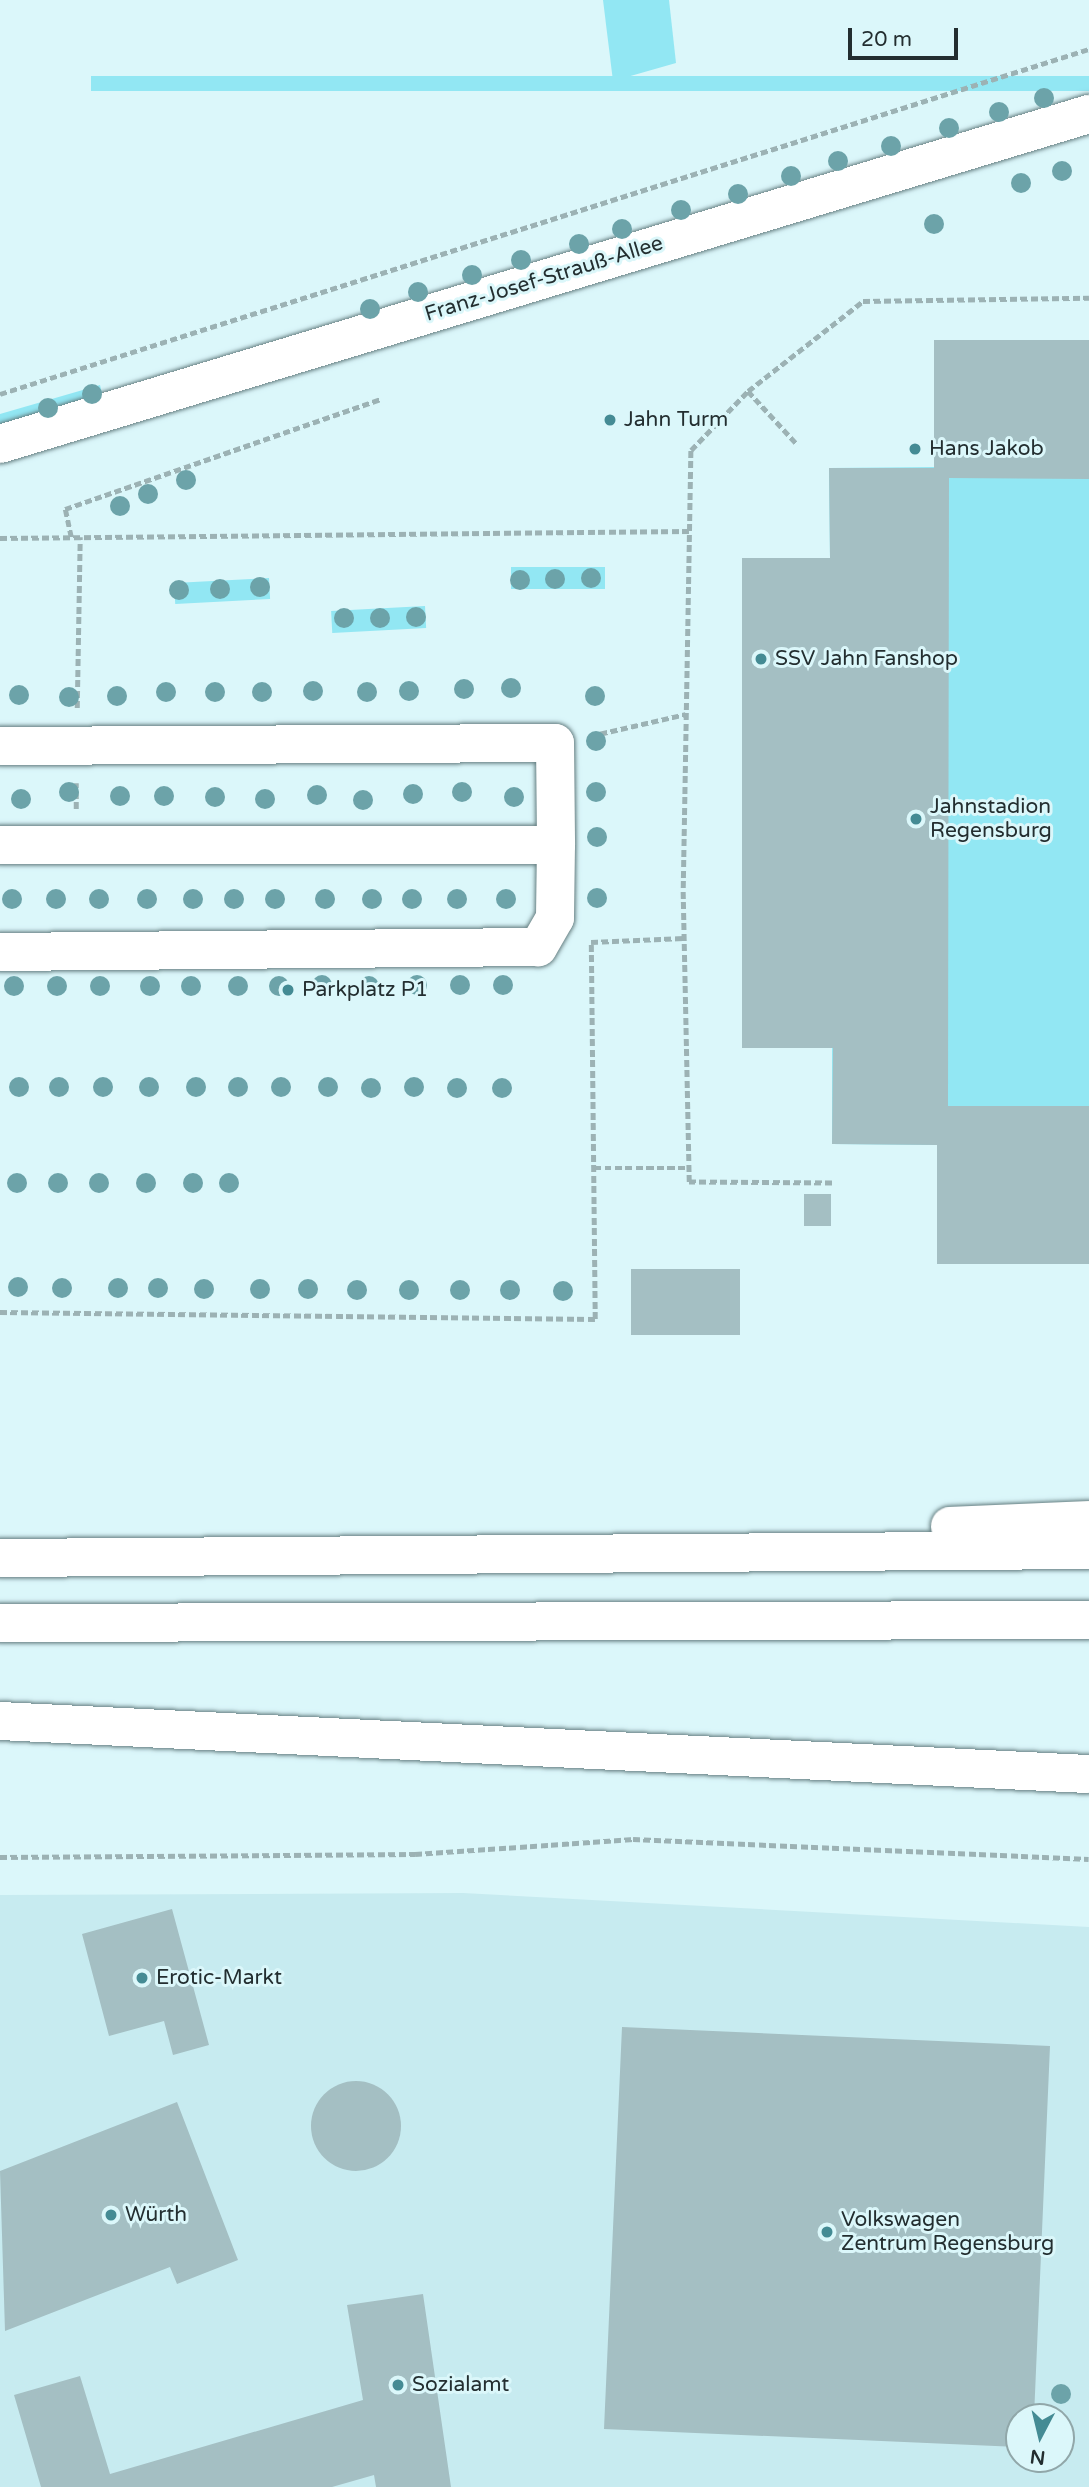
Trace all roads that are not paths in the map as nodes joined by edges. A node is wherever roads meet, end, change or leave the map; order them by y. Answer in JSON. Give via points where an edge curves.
{"nodes":[{"id":1,"x":1089,"y":114,"type":"edge"},
{"id":2,"x":0,"y":444,"type":"edge"},
{"id":3,"x":0,"y":746,"type":"edge"},
{"id":4,"x":0,"y":845,"type":"edge"},
{"id":5,"x":556,"y":845,"type":"junction"},
{"id":6,"x":0,"y":952,"type":"edge"},
{"id":7,"x":1089,"y":1520,"type":"edge"},
{"id":8,"x":1089,"y":1550,"type":"edge"},
{"id":9,"x":484,"y":1552,"type":"junction"},
{"id":10,"x":0,"y":1558,"type":"edge"},
{"id":11,"x":1089,"y":1620,"type":"edge"},
{"id":12,"x":0,"y":1623,"type":"edge"},
{"id":13,"x":0,"y":1721,"type":"edge"},
{"id":14,"x":1089,"y":1774,"type":"edge"}],
"edges":[{"from":1,"to":2,"type":"main road","name":"Franz-Josef-Strauß-Allee"},
{"from":3,"to":5,"type":"main road","via":[[555,743]]},
{"from":4,"to":5,"type":"main road"},
{"from":5,"to":6,"type":"main road","via":[[555,918],[538,947]]},
{"from":7,"to":9,"type":"main road"},
{"from":8,"to":9,"type":"main road"},
{"from":9,"to":10,"type":"main road"},
{"from":11,"to":12,"type":"main road"},
{"from":13,"to":14,"type":"main road"}]}
